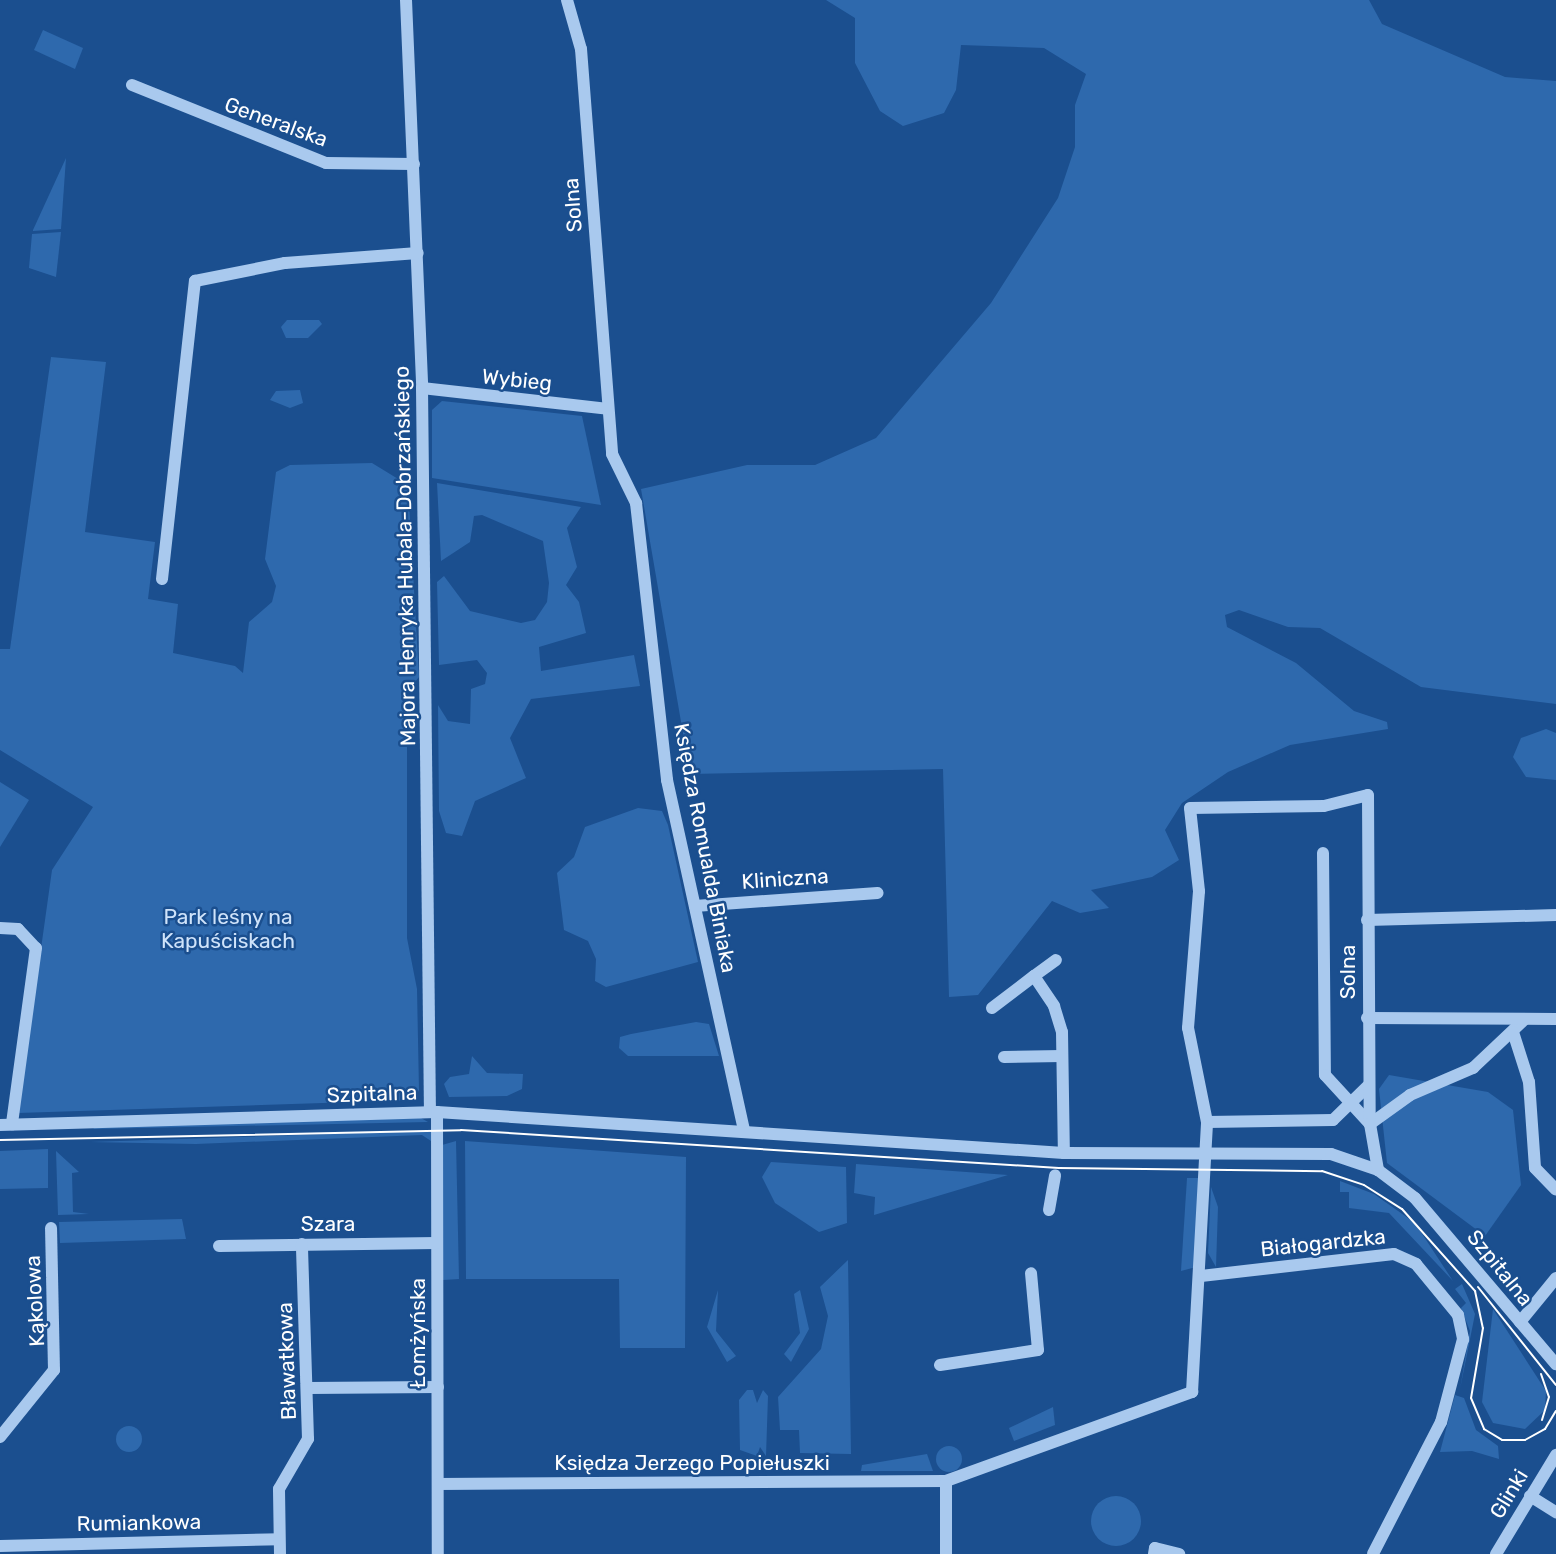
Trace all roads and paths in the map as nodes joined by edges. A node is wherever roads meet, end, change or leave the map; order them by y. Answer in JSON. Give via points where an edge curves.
{"nodes":[{"id":1,"x":406,"y":0,"type":"edge"},
{"id":2,"x":567,"y":0,"type":"edge"},
{"id":3,"x":132,"y":85,"type":"dead end"},
{"id":4,"x":414,"y":164,"type":"junction"},
{"id":5,"x":418,"y":253,"type":"junction"},
{"id":6,"x":422,"y":388,"type":"junction"},
{"id":7,"x":608,"y":409,"type":"junction"},
{"id":8,"x":162,"y":579,"type":"dead end"},
{"id":9,"x":1324,"y":853,"type":"dead end"},
{"id":10,"x":878,"y":893,"type":"dead end"},
{"id":11,"x":695,"y":906,"type":"junction"},
{"id":12,"x":1556,"y":915,"type":"edge"},
{"id":13,"x":1367,"y":920,"type":"junction"},
{"id":14,"x":0,"y":928,"type":"edge"},
{"id":15,"x":1056,"y":960,"type":"dead end"},
{"id":16,"x":1034,"y":976,"type":"junction"},
{"id":17,"x":992,"y":1007,"type":"dead end"},
{"id":18,"x":1367,"y":1018,"type":"junction"},
{"id":19,"x":1556,"y":1019,"type":"edge"},
{"id":20,"x":1524,"y":1020,"type":"junction"},
{"id":21,"x":1513,"y":1032,"type":"junction"},
{"id":22,"x":1062,"y":1056,"type":"junction"},
{"id":23,"x":1004,"y":1057,"type":"dead end"},
{"id":24,"x":1369,"y":1085,"type":"junction"},
{"id":25,"x":1350,"y":1106,"type":"junction"},
{"id":26,"x":434,"y":1112,"type":"junction"},
{"id":27,"x":1207,"y":1122,"type":"junction"},
{"id":28,"x":1370,"y":1124,"type":"junction"},
{"id":29,"x":6,"y":1125,"type":"edge"},
{"id":30,"x":744,"y":1130,"type":"junction"},
{"id":31,"x":1207,"y":1152,"type":"junction"},
{"id":32,"x":1064,"y":1153,"type":"junction"},
{"id":33,"x":1378,"y":1170,"type":"junction"},
{"id":34,"x":1055,"y":1176,"type":"dead end"},
{"id":35,"x":1556,"y":1190,"type":"edge"},
{"id":36,"x":1049,"y":1210,"type":"dead end"},
{"id":37,"x":51,"y":1228,"type":"dead end"},
{"id":38,"x":437,"y":1243,"type":"junction"},
{"id":39,"x":302,"y":1244,"type":"junction"},
{"id":40,"x":219,"y":1246,"type":"dead end"},
{"id":41,"x":1031,"y":1273,"type":"dead end"},
{"id":42,"x":1201,"y":1276,"type":"junction"},
{"id":43,"x":1556,"y":1278,"type":"edge"},
{"id":44,"x":1520,"y":1322,"type":"junction"},
{"id":45,"x":1556,"y":1364,"type":"edge"},
{"id":46,"x":940,"y":1366,"type":"dead end"},
{"id":47,"x":438,"y":1387,"type":"junction"},
{"id":48,"x":308,"y":1388,"type":"junction"},
{"id":49,"x":0,"y":1437,"type":"edge"},
{"id":50,"x":1556,"y":1455,"type":"edge"},
{"id":51,"x":946,"y":1481,"type":"junction"},
{"id":52,"x":438,"y":1484,"type":"junction"},
{"id":53,"x":1530,"y":1496,"type":"junction"},
{"id":54,"x":1556,"y":1511,"type":"edge"},
{"id":55,"x":279,"y":1539,"type":"junction"},
{"id":56,"x":0,"y":1546,"type":"edge"},
{"id":57,"x":168,"y":1548,"type":"edge"},
{"id":58,"x":280,"y":1554,"type":"edge"},
{"id":59,"x":438,"y":1554,"type":"edge"},
{"id":60,"x":946,"y":1554,"type":"edge"},
{"id":61,"x":1154,"y":1554,"type":"edge"},
{"id":62,"x":1179,"y":1554,"type":"edge"},
{"id":63,"x":1373,"y":1554,"type":"edge"},
{"id":64,"x":1496,"y":1554,"type":"edge"}],
"edges":[{"from":1,"to":4,"type":"street","name":"Majora Henryka Hubala-Dobrzańskiego"},
{"from":2,"to":7,"type":"street","name":"Solna","via":[[581,49]]},
{"from":3,"to":4,"type":"street","name":"Generalska","via":[[305,157]]},
{"from":4,"to":5,"type":"street","name":"Majora Henryka Hubala-Dobrzańskiego"},
{"from":5,"to":6,"type":"street","name":"Majora Henryka Hubala-Dobrzańskiego"},
{"from":5,"to":8,"type":"street","via":[[304,261],[195,281]]},
{"from":6,"to":7,"type":"street","name":"Wybieg"},
{"from":6,"to":26,"type":"street","name":"Majora Henryka Hubala-Dobrzańskiego"},
{"from":7,"to":11,"type":"street","name":"Księdza Romualda Biniaka","via":[[612,454],[636,503],[650,588],[650,643],[667,780]]},
{"from":9,"to":25,"type":"street","via":[[1325,1075]]},
{"from":10,"to":11,"type":"street","name":"Kliniczna"},
{"from":11,"to":30,"type":"street","name":"Księdza Romualda Biniaka"},
{"from":12,"to":13,"type":"street","name":"Solna"},
{"from":13,"to":18,"type":"street","name":"Solna"},
{"from":13,"to":27,"type":"street","via":[[1368,795],[1324,806],[1190,808],[1199,891],[1188,1028]]},
{"from":14,"to":29,"type":"street","via":[[18,929],[36,948]]},
{"from":15,"to":16,"type":"street"},
{"from":16,"to":17,"type":"street"},
{"from":16,"to":22,"type":"street","via":[[1060,1020]]},
{"from":18,"to":20,"type":"street"},
{"from":18,"to":24,"type":"street","name":"Solna"},
{"from":19,"to":20,"type":"street"},
{"from":20,"to":21,"type":"street"},
{"from":21,"to":28,"type":"street","via":[[1473,1068],[1410,1096]]},
{"from":21,"to":35,"type":"street","via":[[1529,1082],[1535,1168]]},
{"from":22,"to":23,"type":"street"},
{"from":22,"to":32,"type":"street"},
{"from":24,"to":25,"type":"street"},
{"from":24,"to":28,"type":"street","name":"Solna"},
{"from":25,"to":27,"type":"street","via":[[1333,1120]]},
{"from":25,"to":28,"type":"street"},
{"from":26,"to":29,"type":"street","name":"Szpitalna"},
{"from":26,"to":30,"type":"street","name":"Szpitalna"},
{"from":26,"to":38,"type":"street","name":"Łomżyńska"},
{"from":27,"to":31,"type":"street"},
{"from":28,"to":33,"type":"street","name":"Solna"},
{"from":30,"to":32,"type":"street","name":"Szpitalna"},
{"from":31,"to":32,"type":"street","name":"Szpitalna"},
{"from":31,"to":33,"type":"street","name":"Szpitalna","via":[[1331,1154]]},
{"from":31,"to":42,"type":"street"},
{"from":33,"to":44,"type":"street","name":"Szpitalna","via":[[1442,1228]]},
{"from":34,"to":36,"type":"street"},
{"from":37,"to":49,"type":"street","name":"Kąkolowa","via":[[54,1370]]},
{"from":38,"to":39,"type":"street","name":"Szara"},
{"from":38,"to":47,"type":"street","name":"Łomżyńska"},
{"from":39,"to":40,"type":"street","name":"Szara"},
{"from":39,"to":48,"type":"street","name":"Bławatkowa"},
{"from":41,"to":46,"type":"street","via":[[1038,1350]]},
{"from":42,"to":51,"type":"street","via":[[1192,1392]]},
{"from":42,"to":63,"type":"street","name":"Białogardzka","via":[[1394,1254],[1416,1264],[1458,1315],[1463,1339],[1441,1422]]},
{"from":43,"to":44,"type":"street"},
{"from":44,"to":45,"type":"street","name":"Szpitalna"},
{"from":47,"to":48,"type":"street"},
{"from":47,"to":52,"type":"street","name":"Łomżyńska"},
{"from":48,"to":55,"type":"street","name":"Bławatkowa","via":[[308,1439],[283,1477]]},
{"from":50,"to":53,"type":"street","name":"Glinki"},
{"from":51,"to":52,"type":"street","name":"Księdza Jerzego Popiełuszki"},
{"from":51,"to":60,"type":"street"},
{"from":52,"to":59,"type":"street","name":"Łomżyńska"},
{"from":53,"to":54,"type":"street"},
{"from":53,"to":64,"type":"street","name":"Glinki"},
{"from":55,"to":57,"type":"street","name":"Rumiankowa"},
{"from":55,"to":58,"type":"street","name":"Bławatkowa"},
{"from":56,"to":57,"type":"street","name":"Rumiankowa"},
{"from":61,"to":62,"type":"street","via":[[1156,1548]]}]}
